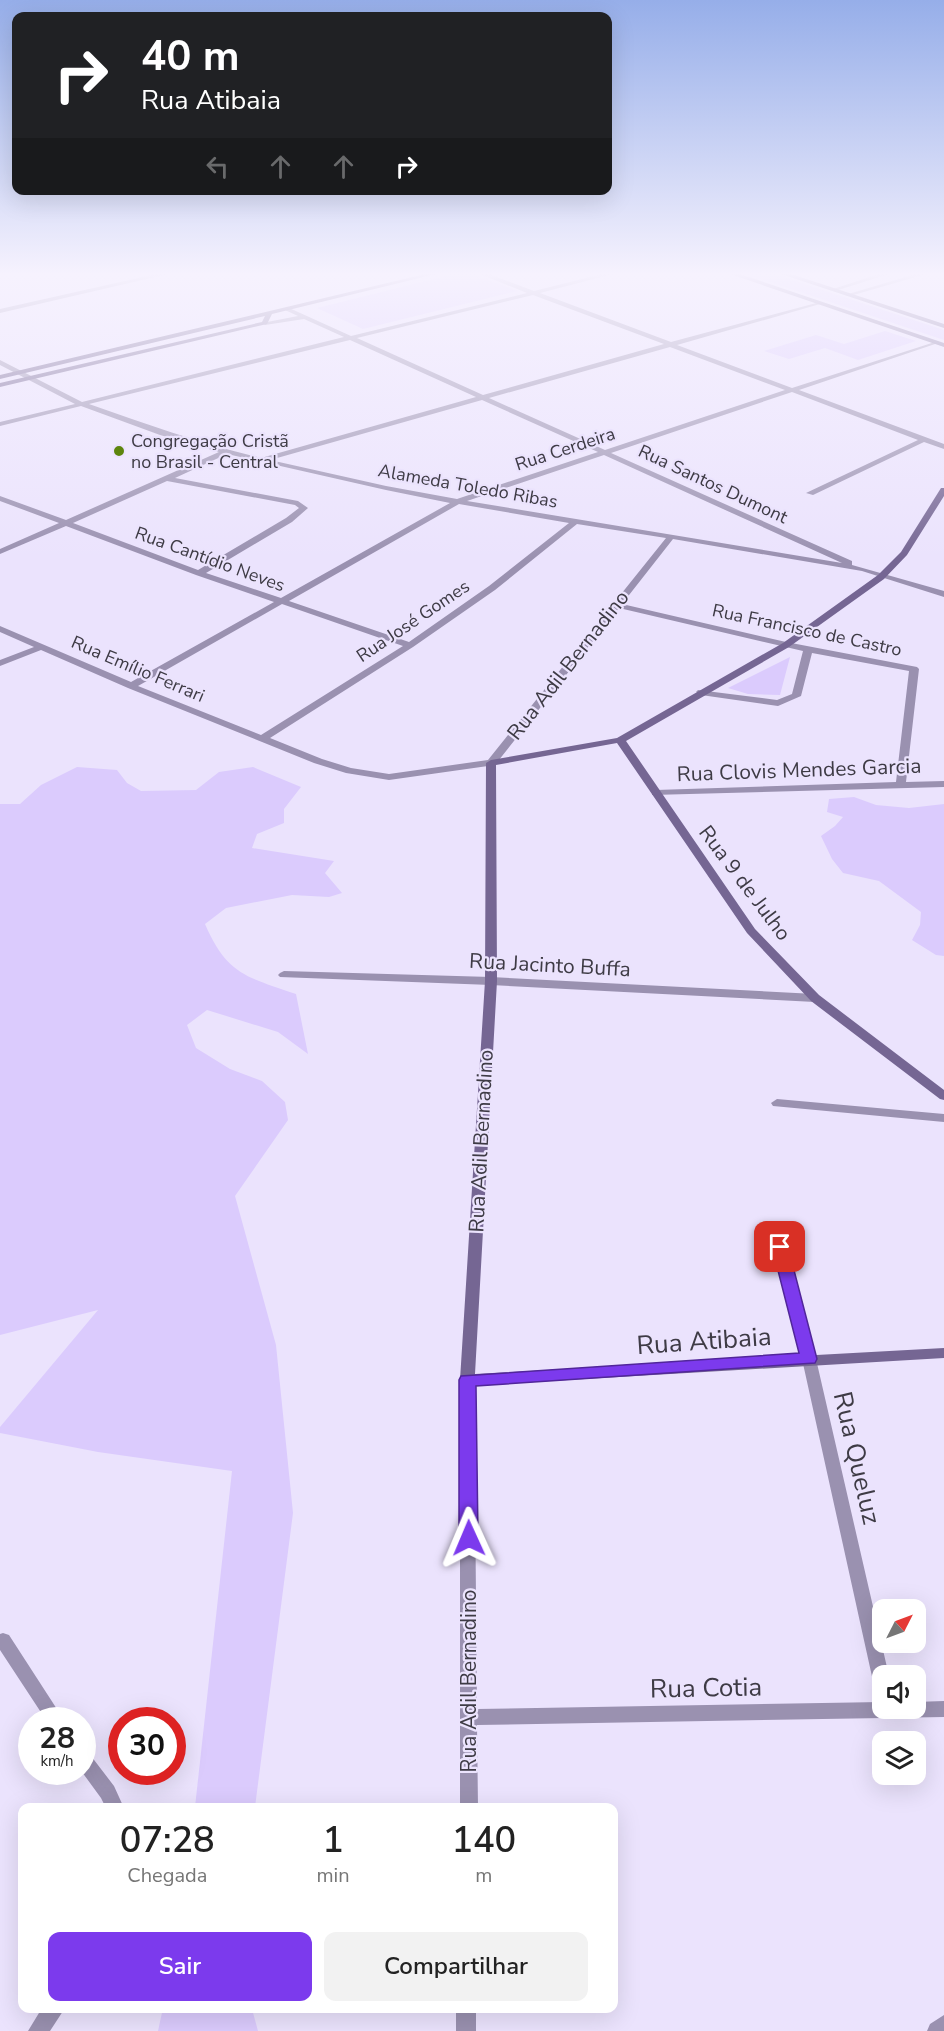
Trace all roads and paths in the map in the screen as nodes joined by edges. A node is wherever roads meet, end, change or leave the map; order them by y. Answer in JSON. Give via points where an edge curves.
{"nodes":[{"id":1,"x":13,"y":369,"type":"edge"},
{"id":2,"x":33,"y":369,"type":"edge"},
{"id":3,"x":70,"y":369,"type":"edge"},
{"id":4,"x":218,"y":369,"type":"edge"},
{"id":5,"x":421,"y":369,"type":"edge"},
{"id":6,"x":586,"y":369,"type":"edge"},
{"id":7,"x":736,"y":369,"type":"edge"},
{"id":8,"x":859,"y":369,"type":"edge"},
{"id":9,"x":19,"y":372,"type":"junction"},
{"id":10,"x":0,"y":377,"type":"edge"},
{"id":11,"x":31,"y":378,"type":"junction"},
{"id":12,"x":0,"y":386,"type":"edge"},
{"id":13,"x":793,"y":390,"type":"junction"},
{"id":14,"x":485,"y":397,"type":"junction"},
{"id":15,"x":79,"y":403,"type":"junction"},
{"id":16,"x":0,"y":424,"type":"edge"},
{"id":17,"x":923,"y":440,"type":"junction"},
{"id":18,"x":944,"y":447,"type":"edge"},
{"id":19,"x":226,"y":452,"type":"junction"},
{"id":20,"x":608,"y":453,"type":"junction"},
{"id":21,"x":259,"y":460,"type":"junction"},
{"id":22,"x":165,"y":478,"type":"junction"},
{"id":23,"x":944,"y":490,"type":"edge"},
{"id":24,"x":810,"y":493,"type":"dead end"},
{"id":25,"x":0,"y":498,"type":"edge"},
{"id":26,"x":459,"y":501,"type":"junction"},
{"id":27,"x":575,"y":522,"type":"junction"},
{"id":28,"x":62,"y":523,"type":"junction"},
{"id":29,"x":670,"y":538,"type":"junction"},
{"id":30,"x":0,"y":552,"type":"edge"},
{"id":31,"x":863,"y":570,"type":"junction"},
{"id":32,"x":199,"y":573,"type":"junction"},
{"id":33,"x":881,"y":577,"type":"junction"},
{"id":34,"x":944,"y":594,"type":"edge"},
{"id":35,"x":282,"y":602,"type":"junction"},
{"id":36,"x":615,"y":605,"type":"junction"},
{"id":37,"x":0,"y":629,"type":"edge"},
{"id":38,"x":410,"y":645,"type":"junction"},
{"id":39,"x":786,"y":645,"type":"junction"},
{"id":40,"x":42,"y":647,"type":"junction"},
{"id":41,"x":808,"y":649,"type":"junction"},
{"id":42,"x":0,"y":663,"type":"edge"},
{"id":43,"x":131,"y":686,"type":"junction"},
{"id":44,"x":701,"y":692,"type":"junction"},
{"id":45,"x":263,"y":738,"type":"junction"},
{"id":46,"x":620,"y":740,"type":"junction"},
{"id":47,"x":491,"y":763,"type":"junction"},
{"id":48,"x":944,"y":784,"type":"edge"},
{"id":49,"x":901,"y":786,"type":"junction"},
{"id":50,"x":656,"y":793,"type":"junction"},
{"id":51,"x":284,"y":975,"type":"dead end"},
{"id":52,"x":491,"y":981,"type":"junction"},
{"id":53,"x":815,"y":998,"type":"junction"},
{"id":54,"x":944,"y":1096,"type":"edge"},
{"id":55,"x":777,"y":1103,"type":"dead end"},
{"id":56,"x":944,"y":1118,"type":"edge"},
{"id":57,"x":780,"y":1247,"type":"dead end"},
{"id":58,"x":944,"y":1353,"type":"edge"},
{"id":59,"x":809,"y":1359,"type":"junction"},
{"id":60,"x":467,"y":1380,"type":"junction"},
{"id":61,"x":3,"y":1640,"type":"dead end"},
{"id":62,"x":878,"y":1665,"type":"edge"},
{"id":63,"x":47,"y":1707,"type":"edge"},
{"id":64,"x":872,"y":1709,"type":"edge"},
{"id":65,"x":926,"y":1709,"type":"edge"},
{"id":66,"x":944,"y":1709,"type":"edge"},
{"id":67,"x":470,"y":1718,"type":"junction"},
{"id":68,"x":96,"y":1776,"type":"edge"},
{"id":69,"x":113,"y":1803,"type":"edge"},
{"id":70,"x":469,"y":1803,"type":"edge"},
{"id":71,"x":52,"y":2013,"type":"edge"},
{"id":72,"x":466,"y":2013,"type":"edge"},
{"id":73,"x":944,"y":2025,"type":"edge"},
{"id":74,"x":38,"y":2031,"type":"edge"},
{"id":75,"x":466,"y":2031,"type":"edge"},
{"id":76,"x":938,"y":2031,"type":"edge"}],
"edges":[{"from":1,"to":9,"type":"street","name":"Alameda Toledo Ribas"},
{"from":2,"to":9,"type":"main road"},
{"from":3,"to":11,"type":"main road"},
{"from":4,"to":15,"type":"street"},
{"from":5,"to":14,"type":"street","name":"Rua Santos Dumont"},
{"from":6,"to":14,"type":"street"},
{"from":7,"to":13,"type":"street"},
{"from":8,"to":13,"type":"street","name":"Rua Cerdeira"},
{"from":9,"to":10,"type":"main road"},
{"from":9,"to":11,"type":"street","name":"Alameda Toledo Ribas"},
{"from":11,"to":12,"type":"main road"},
{"from":11,"to":15,"type":"street","name":"Alameda Toledo Ribas"},
{"from":13,"to":17,"type":"street"},
{"from":13,"to":20,"type":"street","name":"Rua Cerdeira"},
{"from":14,"to":20,"type":"street","name":"Rua Santos Dumont"},
{"from":14,"to":21,"type":"street"},
{"from":15,"to":16,"type":"street"},
{"from":15,"to":19,"type":"street","name":"Alameda Toledo Ribas"},
{"from":17,"to":18,"type":"street"},
{"from":17,"to":24,"type":"street"},
{"from":19,"to":21,"type":"street","name":"Alameda Toledo Ribas"},
{"from":19,"to":22,"type":"street"},
{"from":20,"to":26,"type":"street","name":"Rua Cerdeira"},
{"from":20,"to":31,"type":"street","name":"Rua Santos Dumont"},
{"from":21,"to":26,"type":"street","name":"Alameda Toledo Ribas"},
{"from":22,"to":28,"type":"street"},
{"from":22,"to":32,"type":"street","via":[[303,505],[272,531]]},
{"from":23,"to":33,"type":"main road","via":[[904,553]]},
{"from":25,"to":28,"type":"street","name":"Rua Cantídio Neves"},
{"from":26,"to":27,"type":"street","name":"Alameda Toledo Ribas"},
{"from":26,"to":35,"type":"street","name":"Rua Cerdeira"},
{"from":27,"to":29,"type":"street","name":"Alameda Toledo Ribas"},
{"from":27,"to":38,"type":"street","name":"Rua José Gomes","via":[[492,588]]},
{"from":28,"to":30,"type":"street"},
{"from":28,"to":32,"type":"street","name":"Rua Cantídio Neves"},
{"from":29,"to":31,"type":"street","name":"Alameda Toledo Ribas"},
{"from":29,"to":36,"type":"street","name":"Rua Adil Bernadino"},
{"from":31,"to":33,"type":"street","name":"Alameda Toledo Ribas"},
{"from":32,"to":35,"type":"street","name":"Rua Cantídio Neves"},
{"from":33,"to":34,"type":"street","name":"Alameda Toledo Ribas"},
{"from":33,"to":39,"type":"main road"},
{"from":35,"to":38,"type":"street","name":"Rua Cantídio Neves"},
{"from":35,"to":43,"type":"street","name":"Rua Cerdeira"},
{"from":36,"to":39,"type":"street","name":"Rua Francisco de Castro"},
{"from":36,"to":47,"type":"street","name":"Rua Adil Bernadino"},
{"from":37,"to":40,"type":"street","name":"Rua Emílio Ferrari"},
{"from":38,"to":45,"type":"street","name":"Rua José Gomes"},
{"from":39,"to":41,"type":"street","name":"Rua Francisco de Castro"},
{"from":39,"to":44,"type":"main road"},
{"from":40,"to":42,"type":"street"},
{"from":40,"to":43,"type":"street","name":"Rua Emílio Ferrari"},
{"from":41,"to":44,"type":"street","via":[[796,696],[777,703]]},
{"from":41,"to":49,"type":"street","name":"Rua Francisco de Castro","via":[[914,669]]},
{"from":43,"to":45,"type":"street","name":"Rua Emílio Ferrari"},
{"from":44,"to":46,"type":"main road"},
{"from":45,"to":47,"type":"street","name":"Rua Emílio Ferrari","via":[[318,761],[372,776]]},
{"from":46,"to":47,"type":"main road"},
{"from":46,"to":50,"type":"main road","name":"Rua 9 de Julho"},
{"from":47,"to":52,"type":"main road","name":"Rua Adil Bernadino"},
{"from":48,"to":49,"type":"street","name":"Rua Clovis Mendes Garcia"},
{"from":49,"to":50,"type":"street","name":"Rua Clovis Mendes Garcia"},
{"from":50,"to":53,"type":"main road","name":"Rua 9 de Julho","via":[[751,931]]},
{"from":51,"to":52,"type":"street","name":"Rua Jacinto Buffa"},
{"from":52,"to":53,"type":"street","name":"Rua Jacinto Buffa"},
{"from":52,"to":60,"type":"main road","name":"Rua Adil Bernadino"},
{"from":53,"to":54,"type":"main road","name":"Rua 9 de Julho"},
{"from":55,"to":56,"type":"street"},
{"from":57,"to":59,"type":"street","name":"Rua Queluz"},
{"from":58,"to":59,"type":"main road","name":"Rua Atibaia"},
{"from":59,"to":60,"type":"main road","name":"Rua Atibaia"},
{"from":59,"to":62,"type":"street","name":"Rua Queluz"},
{"from":60,"to":67,"type":"street","name":"Rua Adil Bernadino"},
{"from":61,"to":63,"type":"street"},
{"from":64,"to":67,"type":"street","name":"Rua Cotia"},
{"from":65,"to":66,"type":"street","name":"Rua Cotia"},
{"from":67,"to":70,"type":"street","name":"Rua Adil Bernadino"},
{"from":68,"to":69,"type":"street"},
{"from":71,"to":74,"type":"street"},
{"from":72,"to":75,"type":"street"},
{"from":73,"to":76,"type":"street"}]}
